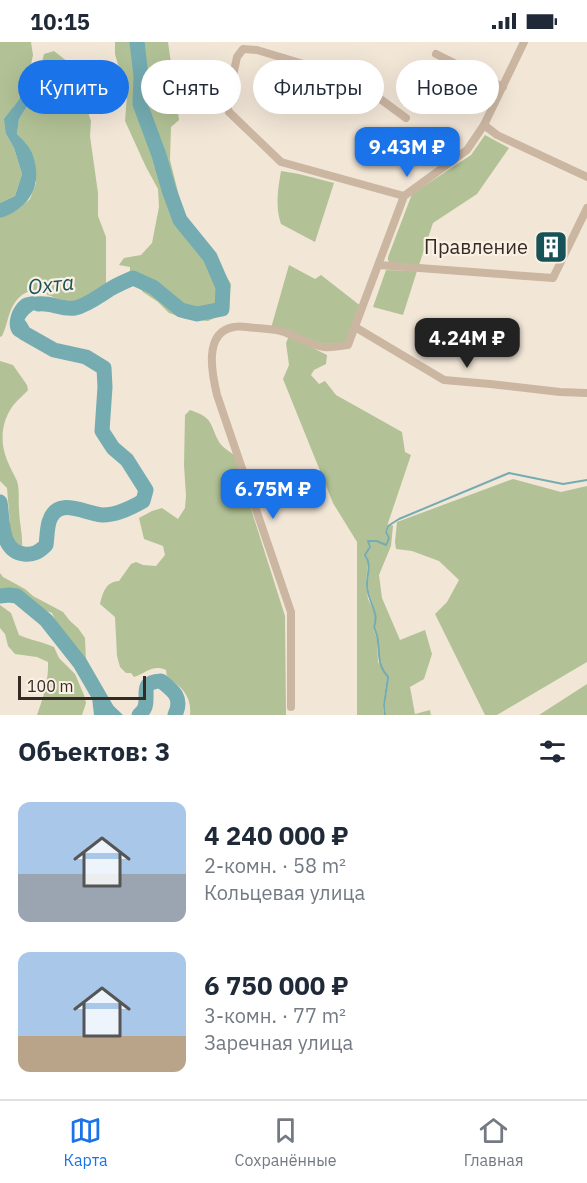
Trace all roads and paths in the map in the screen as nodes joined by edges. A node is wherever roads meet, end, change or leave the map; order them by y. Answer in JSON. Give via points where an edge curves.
{"nodes":[{"id":1,"x":524,"y":42,"type":"edge"},
{"id":2,"x":436,"y":54,"type":"dead end"},
{"id":3,"x":503,"y":87,"type":"junction"},
{"id":4,"x":406,"y":118,"type":"dead end"},
{"id":5,"x":484,"y":125,"type":"junction"},
{"id":6,"x":587,"y":177,"type":"edge"},
{"id":7,"x":404,"y":196,"type":"junction"},
{"id":8,"x":587,"y":208,"type":"edge"},
{"id":9,"x":379,"y":266,"type":"junction"},
{"id":10,"x":355,"y":327,"type":"junction"},
{"id":11,"x":587,"y":393,"type":"edge"},
{"id":12,"x":291,"y":706,"type":"dead end"}],
"edges":[{"from":1,"to":3,"type":"street"},
{"from":2,"to":3,"type":"street"},
{"from":3,"to":5,"type":"street"},
{"from":4,"to":7,"type":"street","via":[[345,73],[257,50],[243,50],[237,57],[226,104],[229,112],[281,162]]},
{"from":5,"to":6,"type":"street","via":[[497,135]]},
{"from":5,"to":7,"type":"street","via":[[467,150]]},
{"from":7,"to":9,"type":"street"},
{"from":8,"to":9,"type":"street","via":[[553,278]]},
{"from":9,"to":10,"type":"street"},
{"from":10,"to":11,"type":"street","via":[[444,380]]},
{"from":10,"to":12,"type":"street","via":[[348,345],[324,347],[280,331],[236,326],[219,337],[211,358],[218,395],[291,612]]}]}
